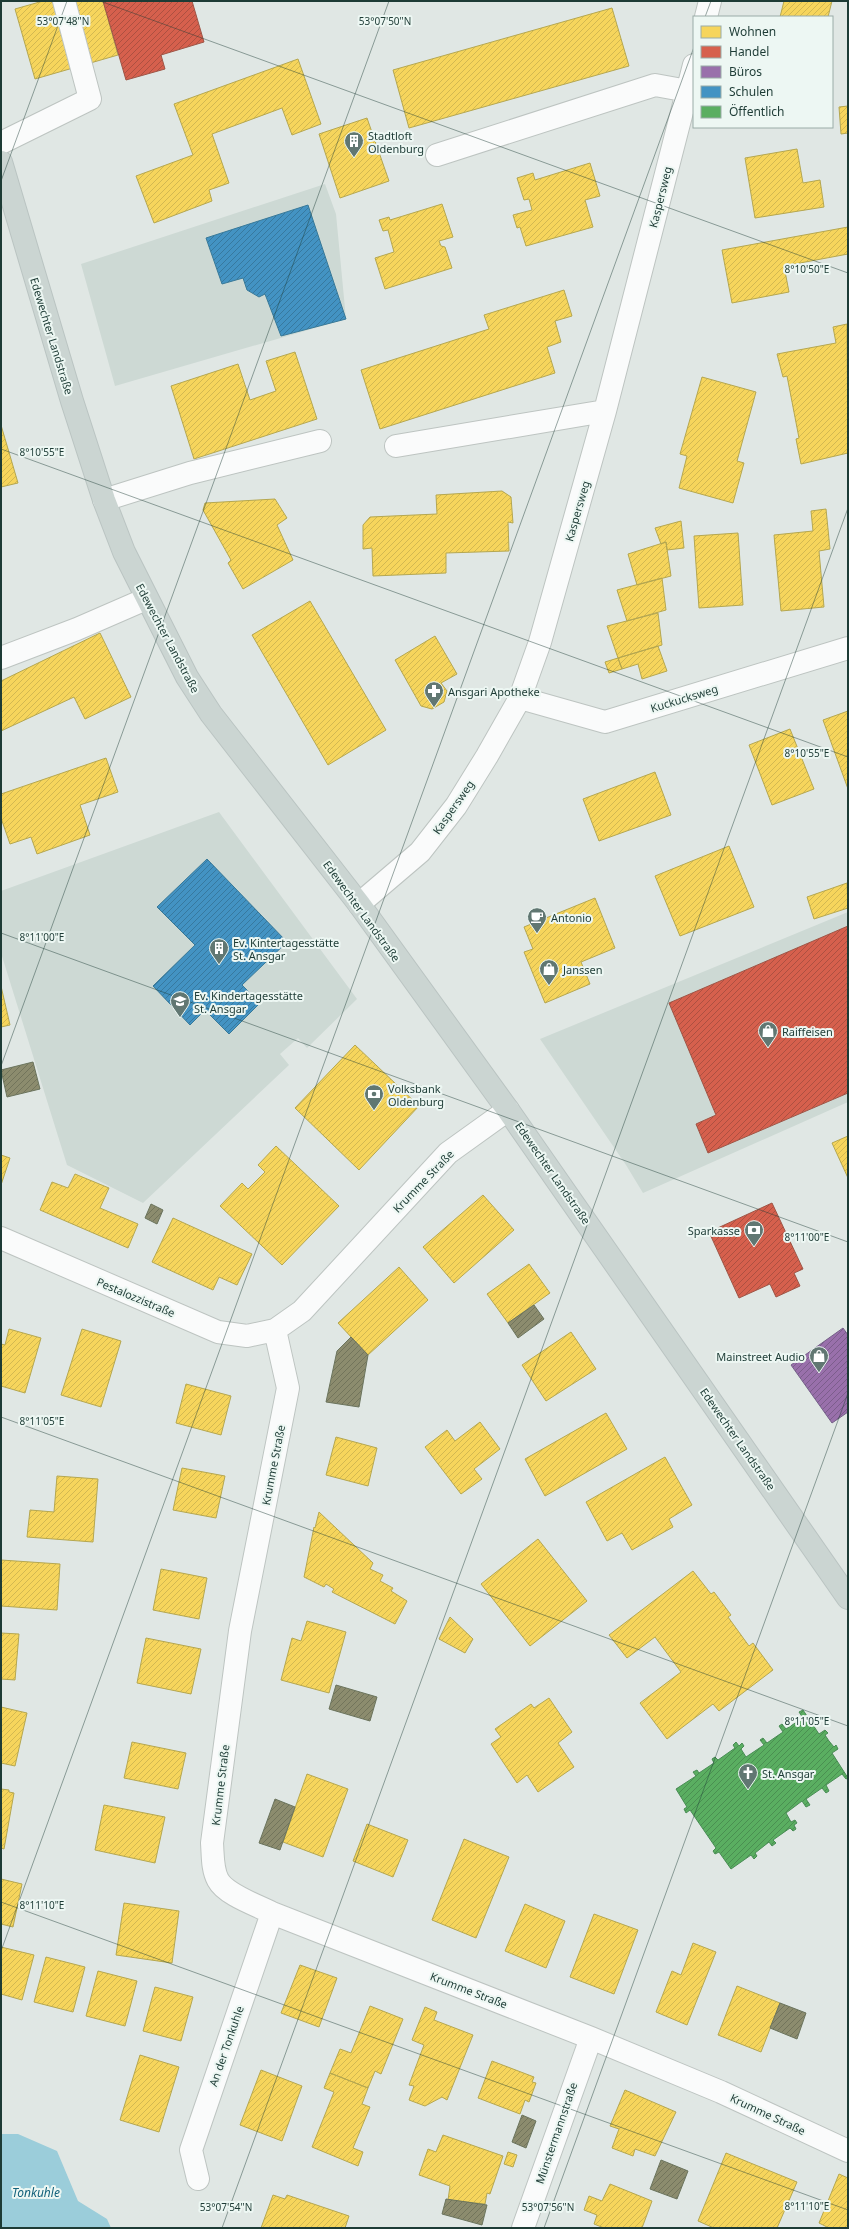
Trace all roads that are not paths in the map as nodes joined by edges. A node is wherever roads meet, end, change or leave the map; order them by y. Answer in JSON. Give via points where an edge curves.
{"nodes":[{"id":1,"x":64,"y":1,"type":"edge"},
{"id":2,"x":710,"y":1,"type":"edge"},
{"id":3,"x":706,"y":16,"type":"edge"},
{"id":4,"x":693,"y":69,"type":"edge"},
{"id":5,"x":688,"y":91,"type":"junction"},
{"id":6,"x":1,"y":143,"type":"edge"},
{"id":7,"x":437,"y":154,"type":"dead end"},
{"id":8,"x":1,"y":162,"type":"edge"},
{"id":9,"x":605,"y":411,"type":"junction"},
{"id":10,"x":320,"y":441,"type":"dead end"},
{"id":11,"x":396,"y":446,"type":"dead end"},
{"id":12,"x":104,"y":500,"type":"junction"},
{"id":13,"x":146,"y":599,"type":"junction"},
{"id":14,"x":848,"y":648,"type":"edge"},
{"id":15,"x":1,"y":658,"type":"edge"},
{"id":16,"x":520,"y":698,"type":"junction"},
{"id":17,"x":359,"y":904,"type":"junction"},
{"id":18,"x":508,"y":1110,"type":"junction"},
{"id":19,"x":1,"y":1238,"type":"edge"},
{"id":20,"x":275,"y":1330,"type":"junction"},
{"id":21,"x":848,"y":1598,"type":"edge"},
{"id":22,"x":272,"y":1912,"type":"junction"},
{"id":23,"x":591,"y":2038,"type":"junction"},
{"id":24,"x":848,"y":2151,"type":"edge"},
{"id":25,"x":198,"y":2179,"type":"dead end"},
{"id":26,"x":523,"y":2228,"type":"edge"}],
"edges":[{"from":1,"to":6,"type":"street","via":[[90,99]]},
{"from":2,"to":3,"type":"street"},
{"from":4,"to":5,"type":"street","name":"Kaspersweg"},
{"from":5,"to":7,"type":"street","via":[[655,85]]},
{"from":5,"to":9,"type":"street","name":"Kaspersweg"},
{"from":8,"to":12,"type":"main road","name":"Edewechter Landstraße"},
{"from":9,"to":11,"type":"street"},
{"from":9,"to":16,"type":"street","name":"Kaspersweg","via":[[540,642]]},
{"from":10,"to":12,"type":"street","via":[[190,473]]},
{"from":12,"to":13,"type":"main road","name":"Edewechter Landstraße"},
{"from":13,"to":15,"type":"street"},
{"from":13,"to":17,"type":"main road","name":"Edewechter Landstraße","via":[[187,677],[211,714]]},
{"from":14,"to":16,"type":"street","name":"Kuckucksweg","via":[[605,722]]},
{"from":16,"to":17,"type":"street","name":"Kaspersweg","via":[[456,806],[420,852]]},
{"from":17,"to":18,"type":"main road","name":"Edewechter Landstraße"},
{"from":18,"to":20,"type":"street","name":"Krumme Straße","via":[[448,1153],[302,1311]]},
{"from":18,"to":21,"type":"main road","name":"Edewechter Landstraße"},
{"from":19,"to":20,"type":"street","name":"Pestalozzistraße","via":[[218,1332],[247,1336]]},
{"from":20,"to":22,"type":"street","name":"Krumme Straße","via":[[288,1388],[240,1631],[212,1843],[218,1881],[234,1895]]},
{"from":22,"to":23,"type":"street","name":"Krumme Straße"},
{"from":22,"to":25,"type":"street","name":"An der Tonkuhle","via":[[191,2150]]},
{"from":23,"to":24,"type":"street","name":"Krumme Straße","via":[[721,2092]]},
{"from":23,"to":26,"type":"street","name":"Münstermannstraße"}]}
